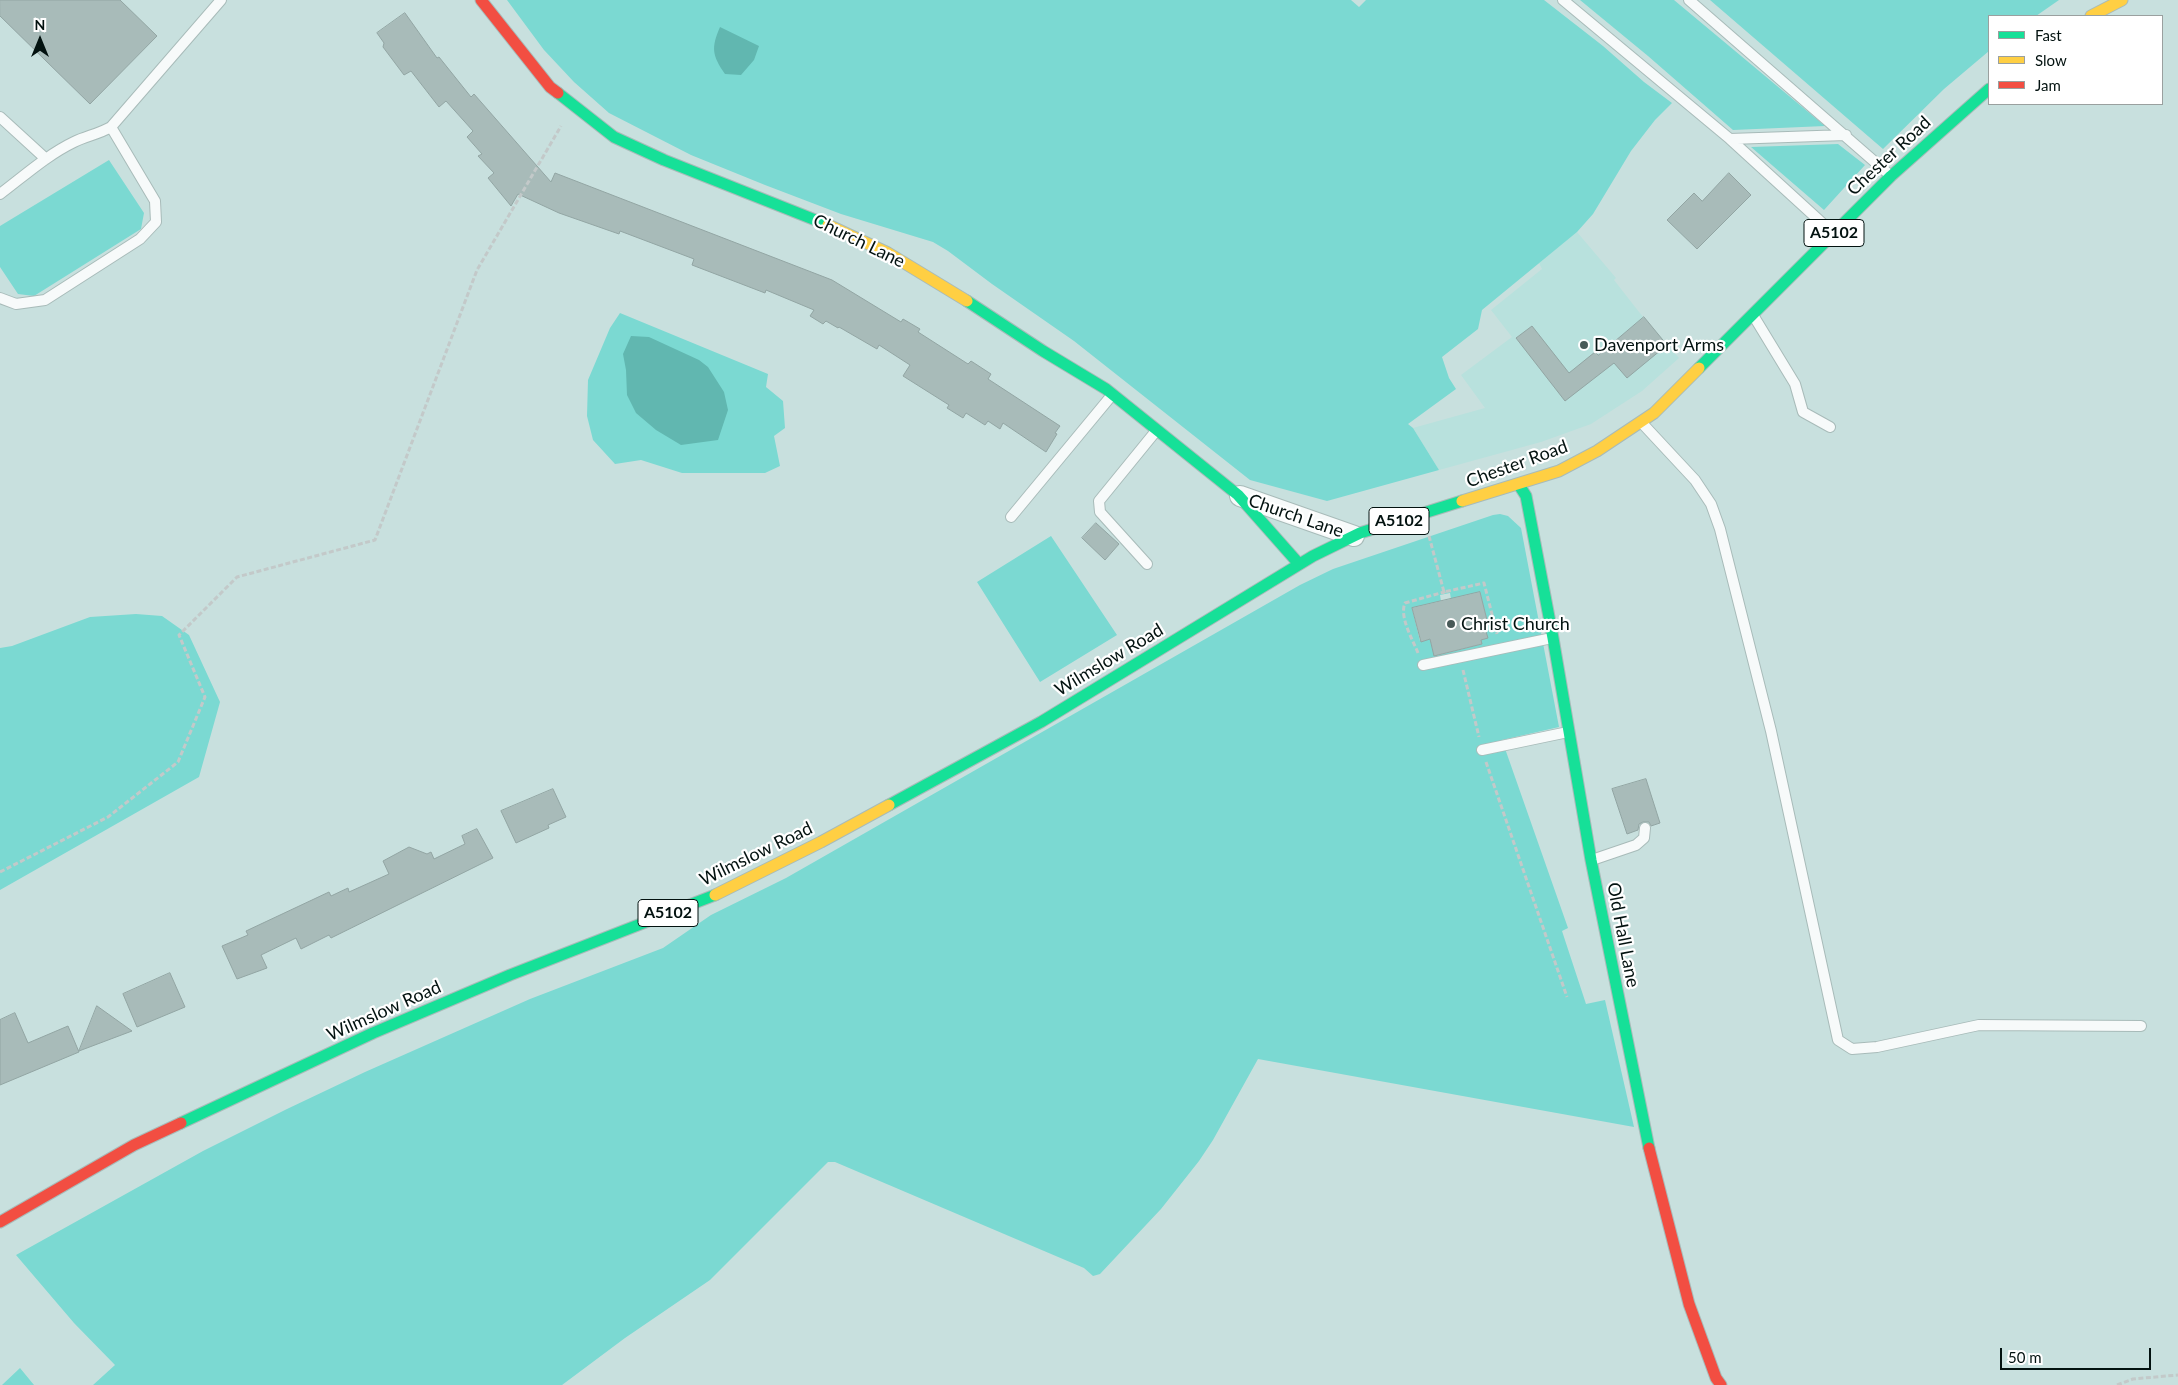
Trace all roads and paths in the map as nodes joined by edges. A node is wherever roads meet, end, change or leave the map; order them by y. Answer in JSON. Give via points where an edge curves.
{"nodes":[{"id":1,"x":221,"y":0,"type":"edge"},
{"id":2,"x":481,"y":0,"type":"edge"},
{"id":3,"x":1563,"y":0,"type":"edge"},
{"id":4,"x":1689,"y":0,"type":"edge"},
{"id":5,"x":2122,"y":0,"type":"edge"},
{"id":6,"x":2093,"y":15,"type":"edge"},
{"id":7,"x":1988,"y":90,"type":"edge"},
{"id":8,"x":572,"y":106,"type":"junction"},
{"id":9,"x":0,"y":117,"type":"edge"},
{"id":10,"x":111,"y":127,"type":"junction"},
{"id":11,"x":1846,"y":136,"type":"junction"},
{"id":12,"x":1730,"y":140,"type":"junction"},
{"id":13,"x":46,"y":159,"type":"junction"},
{"id":14,"x":1891,"y":176,"type":"junction"},
{"id":15,"x":0,"y":194,"type":"edge"},
{"id":16,"x":1833,"y":233,"type":"junction"},
{"id":17,"x":0,"y":298,"type":"edge"},
{"id":18,"x":1752,"y":314,"type":"junction"},
{"id":19,"x":1113,"y":394,"type":"junction"},
{"id":20,"x":1641,"y":422,"type":"junction"},
{"id":21,"x":1830,"y":427,"type":"dead end"},
{"id":22,"x":1157,"y":430,"type":"junction"},
{"id":23,"x":1519,"y":485,"type":"junction"},
{"id":24,"x":1238,"y":496,"type":"junction"},
{"id":25,"x":1422,"y":514,"type":"junction"},
{"id":26,"x":1011,"y":517,"type":"dead end"},
{"id":27,"x":1354,"y":536,"type":"junction"},
{"id":28,"x":1313,"y":556,"type":"joint"},
{"id":29,"x":1147,"y":564,"type":"dead end"},
{"id":30,"x":1299,"y":564,"type":"junction"},
{"id":31,"x":1445,"y":593,"type":"junction"},
{"id":32,"x":1553,"y":638,"type":"junction"},
{"id":33,"x":1501,"y":649,"type":"junction"},
{"id":34,"x":1460,"y":658,"type":"junction"},
{"id":35,"x":1423,"y":665,"type":"joint"},
{"id":36,"x":1569,"y":732,"type":"junction"},
{"id":37,"x":1482,"y":750,"type":"junction"},
{"id":38,"x":1645,"y":828,"type":"dead end"},
{"id":39,"x":1591,"y":860,"type":"junction"},
{"id":40,"x":0,"y":872,"type":"edge"},
{"id":41,"x":1567,"y":997,"type":"dead end"},
{"id":42,"x":2141,"y":1026,"type":"dead end"},
{"id":43,"x":0,"y":1222,"type":"edge"},
{"id":44,"x":2178,"y":1375,"type":"edge"},
{"id":45,"x":1721,"y":1385,"type":"edge"},
{"id":46,"x":2117,"y":1385,"type":"edge"}],
"edges":[{"from":1,"to":10,"type":"lane"},
{"from":2,"to":8,"type":"main road","name":"Church Lane","via":[[550,87]]},
{"from":3,"to":12,"type":"lane"},
{"from":4,"to":11,"type":"lane"},
{"from":5,"to":6,"type":"main road"},
{"from":7,"to":14,"type":"main road","name":"Chester Road","number":"A5102"},
{"from":8,"to":19,"type":"main road","name":"Church Lane","via":[[614,137],[829,225],[888,253],[944,285]]},
{"from":8,"to":40,"type":"path","via":[[477,270],[375,540],[237,577],[179,635],[205,697],[178,762],[108,817]]},
{"from":9,"to":13,"type":"lane"},
{"from":10,"to":13,"type":"lane","via":[[75,141]]},
{"from":10,"to":17,"type":"lane","via":[[155,201],[156,222],[140,240],[45,300],[16,304]]},
{"from":11,"to":12,"type":"lane"},
{"from":11,"to":14,"type":"lane"},
{"from":12,"to":16,"type":"lane"},
{"from":13,"to":15,"type":"lane"},
{"from":14,"to":16,"type":"main road","name":"Chester Road","number":"A5102"},
{"from":16,"to":18,"type":"main road","name":"Chester Road","number":"A5102"},
{"from":18,"to":20,"type":"main road","name":"Chester Road","number":"A5102","via":[[1654,413]]},
{"from":18,"to":21,"type":"lane","via":[[1795,384],[1803,412]]},
{"from":19,"to":22,"type":"main road","name":"Church Lane"},
{"from":19,"to":26,"type":"lane"},
{"from":20,"to":23,"type":"main road","name":"Chester Road","number":"A5102","via":[[1597,452],[1559,471]]},
{"from":20,"to":42,"type":"lane","via":[[1695,480],[1711,504],[1720,529],[1771,731],[1838,1040],[1852,1049],[1877,1047],[1979,1024]]},
{"from":22,"to":24,"type":"main road","name":"Church Lane"},
{"from":22,"to":29,"type":"lane","via":[[1099,502],[1100,512]]},
{"from":23,"to":25,"type":"main road","name":"Chester Road","number":"A5102"},
{"from":23,"to":32,"type":"main road","name":"Old Hall Lane","via":[[1526,496]]},
{"from":24,"to":27,"type":"street","name":"Church Lane"},
{"from":24,"to":30,"type":"main road","name":"Church Lane"},
{"from":25,"to":27,"type":"main road","name":"Chester Road","number":"A5102"},
{"from":25,"to":31,"type":"path"},
{"from":27,"to":28,"type":"main road","name":"Chester Road","number":"A5102"},
{"from":28,"to":30,"type":"main road","name":"Wilmslow Road","number":"A5102"},
{"from":30,"to":43,"type":"main road","name":"Wilmslow Road","number":"A5102","via":[[1041,722],[721,893],[510,975],[373,1033],[134,1145]]},
{"from":31,"to":33,"type":"path","via":[[1484,583]]},
{"from":31,"to":35,"type":"path","via":[[1405,603],[1404,606]]},
{"from":32,"to":33,"type":"lane"},
{"from":32,"to":36,"type":"main road","name":"Old Hall Lane"},
{"from":33,"to":34,"type":"lane"},
{"from":34,"to":35,"type":"lane"},
{"from":34,"to":37,"type":"path"},
{"from":36,"to":37,"type":"lane"},
{"from":36,"to":39,"type":"main road","name":"Old Hall Lane"},
{"from":37,"to":41,"type":"path"},
{"from":38,"to":39,"type":"lane","via":[[1644,838],[1636,845]]},
{"from":39,"to":45,"type":"main road","name":"Old Hall Lane","via":[[1654,1172],[1689,1304]]},
{"from":44,"to":46,"type":"path","via":[[2133,1379]]}]}
